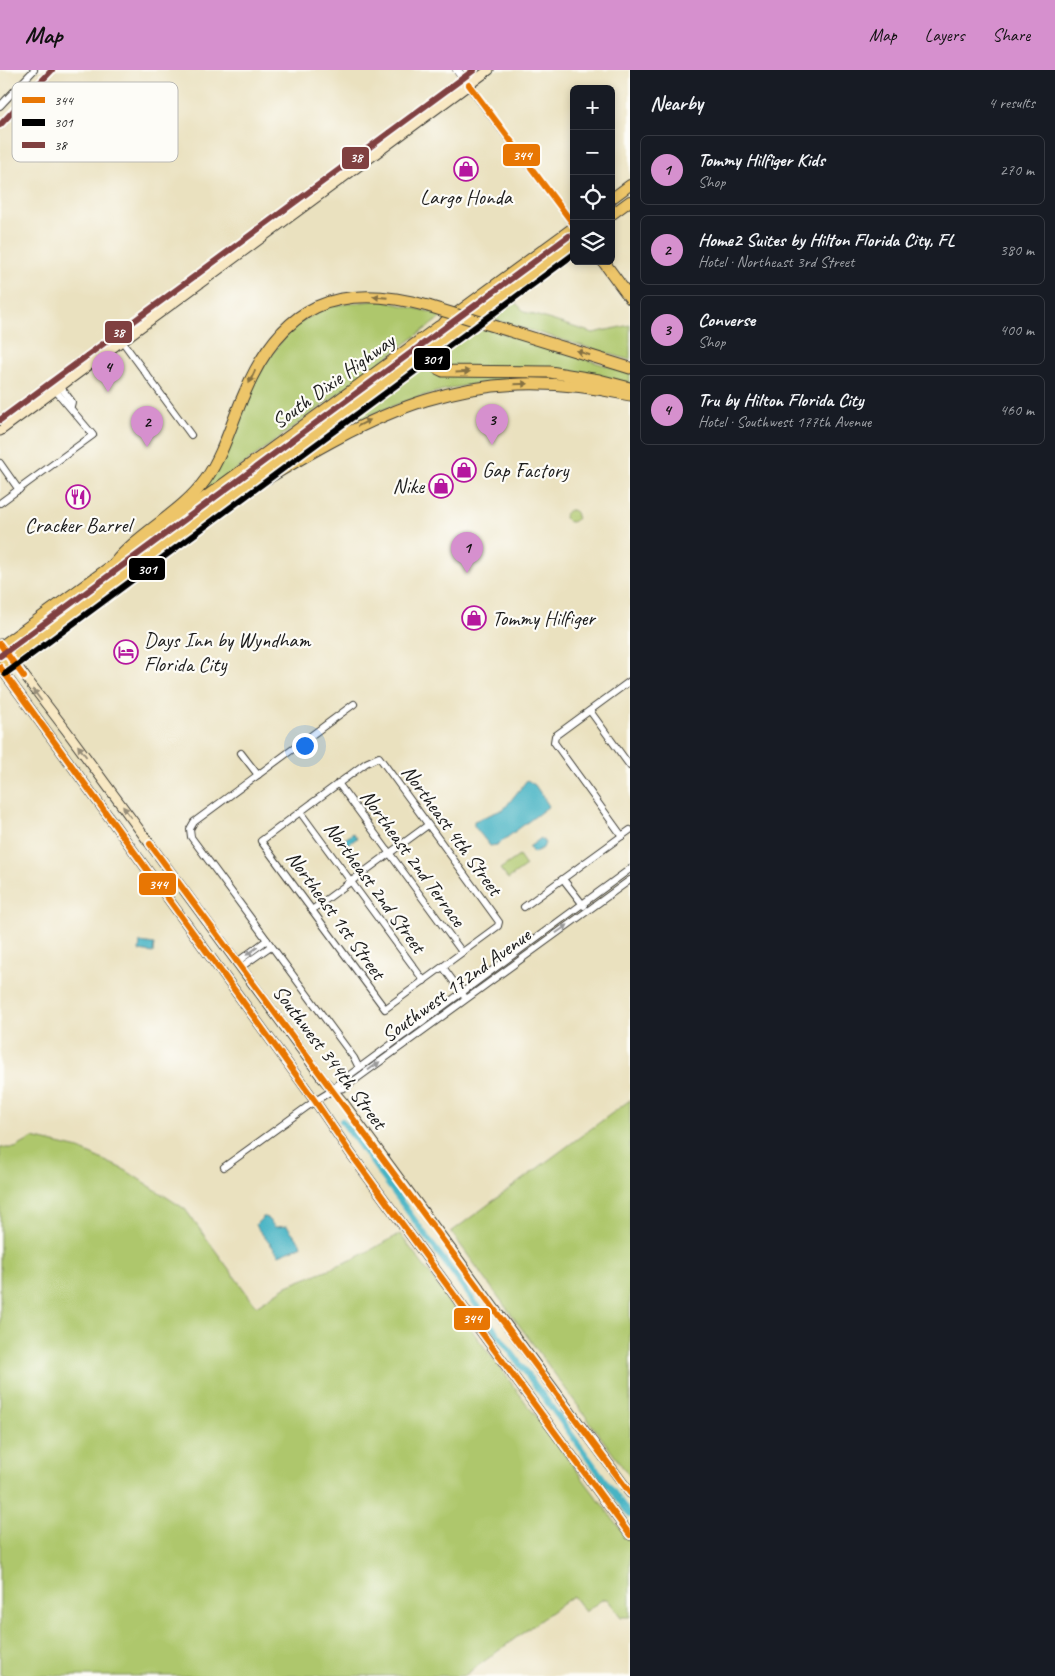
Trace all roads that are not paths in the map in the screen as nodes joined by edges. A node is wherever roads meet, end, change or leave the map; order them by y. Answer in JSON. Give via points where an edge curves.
{"nodes":[{"id":1,"x":34,"y":70,"type":"edge"},
{"id":2,"x":457,"y":70,"type":"edge"},
{"id":3,"x":489,"y":70,"type":"edge"},
{"id":4,"x":23,"y":82,"type":"edge"},
{"id":5,"x":469,"y":85,"type":"junction"},
{"id":6,"x":12,"y":93,"type":"edge"},
{"id":7,"x":0,"y":106,"type":"edge"},
{"id":8,"x":630,"y":185,"type":"edge"},
{"id":9,"x":615,"y":196,"type":"edge"},
{"id":10,"x":630,"y":201,"type":"edge"},
{"id":11,"x":615,"y":212,"type":"edge"},
{"id":12,"x":570,"y":221,"type":"edge"},
{"id":13,"x":570,"y":229,"type":"edge"},
{"id":14,"x":570,"y":246,"type":"edge"},
{"id":15,"x":606,"y":265,"type":"edge"},
{"id":16,"x":630,"y":298,"type":"edge"},
{"id":17,"x":446,"y":321,"type":"junction"},
{"id":18,"x":122,"y":341,"type":"junction"},
{"id":19,"x":428,"y":349,"type":"junction"},
{"id":20,"x":630,"y":368,"type":"edge"},
{"id":21,"x":58,"y":388,"type":"junction"},
{"id":22,"x":630,"y":388,"type":"edge"},
{"id":23,"x":630,"y":395,"type":"edge"},
{"id":24,"x":0,"y":431,"type":"edge"},
{"id":25,"x":191,"y":436,"type":"dead end"},
{"id":26,"x":0,"y":463,"type":"edge"},
{"id":27,"x":19,"y":490,"type":"junction"},
{"id":28,"x":230,"y":495,"type":"junction"},
{"id":29,"x":0,"y":504,"type":"edge"},
{"id":30,"x":114,"y":564,"type":"junction"},
{"id":31,"x":0,"y":646,"type":"edge"},
{"id":32,"x":10,"y":658,"type":"junction"},
{"id":33,"x":0,"y":667,"type":"edge"},
{"id":34,"x":630,"y":682,"type":"edge"},
{"id":35,"x":354,"y":704,"type":"dead end"},
{"id":36,"x":590,"y":711,"type":"junction"},
{"id":37,"x":241,"y":753,"type":"dead end"},
{"id":38,"x":630,"y":766,"type":"edge"},
{"id":39,"x":258,"y":775,"type":"junction"},
{"id":40,"x":338,"y":783,"type":"junction"},
{"id":41,"x":300,"y":812,"type":"junction"},
{"id":42,"x":428,"y":825,"type":"junction"},
{"id":43,"x":630,"y":830,"type":"edge"},
{"id":44,"x":141,"y":832,"type":"junction"},
{"id":45,"x":622,"y":836,"type":"junction"},
{"id":46,"x":128,"y":842,"type":"junction"},
{"id":47,"x":390,"y":853,"type":"junction"},
{"id":48,"x":630,"y":869,"type":"edge"},
{"id":49,"x":563,"y":879,"type":"junction"},
{"id":50,"x":630,"y":880,"type":"edge"},
{"id":51,"x":351,"y":881,"type":"junction"},
{"id":52,"x":582,"y":904,"type":"junction"},
{"id":53,"x":524,"y":908,"type":"dead end"},
{"id":54,"x":312,"y":910,"type":"junction"},
{"id":55,"x":588,"y":910,"type":"junction"},
{"id":56,"x":269,"y":943,"type":"junction"},
{"id":57,"x":462,"y":952,"type":"junction"},
{"id":58,"x":239,"y":964,"type":"junction"},
{"id":59,"x":443,"y":967,"type":"junction"},
{"id":60,"x":424,"y":981,"type":"junction"},
{"id":61,"x":464,"y":996,"type":"junction"},
{"id":62,"x":359,"y":1068,"type":"junction"},
{"id":63,"x":333,"y":1090,"type":"junction"},
{"id":64,"x":315,"y":1101,"type":"junction"},
{"id":65,"x":224,"y":1167,"type":"dead end"},
{"id":66,"x":630,"y":1493,"type":"edge"},
{"id":67,"x":630,"y":1536,"type":"edge"}],
"edges":[{"from":1,"to":4,"type":"street"},
{"from":2,"to":5,"type":"street"},
{"from":3,"to":5,"type":"main road"},
{"from":5,"to":12,"type":"street"},
{"from":5,"to":18,"type":"main road"},
{"from":6,"to":7,"type":"street"},
{"from":8,"to":9,"type":"highway"},
{"from":10,"to":11,"type":"highway"},
{"from":13,"to":17,"type":"highway","name":"South Dixie Highway"},
{"from":14,"to":19,"type":"highway","name":"South Dixie Highway"},
{"from":15,"to":16,"type":"highway"},
{"from":17,"to":19,"type":"highway"},
{"from":17,"to":30,"type":"highway","name":"South Dixie Highway"},
{"from":18,"to":21,"type":"main road"},
{"from":18,"to":25,"type":"street"},
{"from":19,"to":22,"type":"highway","one_way":true,"via":[[434,364],[447,372],[542,371],[583,376]]},
{"from":19,"to":28,"type":"highway","name":"South Dixie Highway"},
{"from":20,"to":30,"type":"highway","one_way":true,"bridge":true,"via":[[497,326],[388,297],[353,296],[317,307],[290,324],[259,362],[207,478],[188,500],[125,551]]},
{"from":21,"to":24,"type":"main road"},
{"from":21,"to":27,"type":"street","via":[[70,399],[71,406],[93,435]]},
{"from":28,"to":23,"type":"highway","one_way":true,"via":[[243,493],[364,423],[404,406],[446,394],[489,386],[532,384],[576,386]]},
{"from":26,"to":27,"type":"street"},
{"from":27,"to":29,"type":"street"},
{"from":28,"to":32,"type":"highway","name":"South Dixie Highway"},
{"from":30,"to":31,"type":"highway","name":"South Dixie Highway"},
{"from":31,"to":32,"type":"main road","name":"Southwest 344th Street"},
{"from":32,"to":33,"type":"highway","name":"South Dixie Highway"},
{"from":44,"to":32,"type":"main road","name":"Southwest 344th Street","one_way":true},
{"from":33,"to":46,"type":"main road","name":"Southwest 344th Street"},
{"from":34,"to":36,"type":"street"},
{"from":35,"to":39,"type":"street"},
{"from":36,"to":38,"type":"street"},
{"from":36,"to":45,"type":"street","via":[[555,736],[554,742]]},
{"from":37,"to":39,"type":"street"},
{"from":39,"to":56,"type":"street","via":[[194,822],[190,833]]},
{"from":40,"to":41,"type":"street"},
{"from":40,"to":42,"type":"street","name":"Northeast 4th Street","via":[[379,757]]},
{"from":40,"to":47,"type":"street","name":"Northeast 2nd Terrace"},
{"from":41,"to":51,"type":"street","name":"Northeast 2nd Street"},
{"from":41,"to":54,"type":"street","name":"Northeast 1st Street","via":[[261,841]]},
{"from":42,"to":47,"type":"street"},
{"from":42,"to":57,"type":"street","name":"Northeast 4th Street","via":[[499,922]]},
{"from":43,"to":45,"type":"street"},
{"from":44,"to":46,"type":"main road"},
{"from":44,"to":58,"type":"main road","name":"Southwest 344th Street"},
{"from":45,"to":49,"type":"street"},
{"from":46,"to":64,"type":"main road","name":"Southwest 344th Street"},
{"from":47,"to":51,"type":"street"},
{"from":47,"to":57,"type":"street","name":"Northeast 2nd Terrace"},
{"from":48,"to":52,"type":"street","name":"Southwest 172nd Avenue"},
{"from":49,"to":52,"type":"street"},
{"from":49,"to":53,"type":"street"},
{"from":50,"to":55,"type":"street","name":"Southwest 172nd Avenue"},
{"from":51,"to":54,"type":"street"},
{"from":51,"to":60,"type":"street","name":"Northeast 2nd Street"},
{"from":52,"to":55,"type":"street"},
{"from":52,"to":61,"type":"street","name":"Southwest 172nd Avenue"},
{"from":54,"to":60,"type":"street","name":"Northeast 1st Street","via":[[385,1009]]},
{"from":61,"to":55,"type":"street","name":"Southwest 172nd Avenue","one_way":true},
{"from":56,"to":58,"type":"street"},
{"from":56,"to":62,"type":"street"},
{"from":57,"to":59,"type":"street"},
{"from":58,"to":63,"type":"main road","name":"Southwest 344th Street"},
{"from":59,"to":60,"type":"street"},
{"from":59,"to":61,"type":"street"},
{"from":61,"to":62,"type":"street","name":"Southwest 172nd Avenue"},
{"from":63,"to":61,"type":"street","name":"Southwest 172nd Avenue","one_way":true,"via":[[344,1088]]},
{"from":62,"to":63,"type":"street","name":"Southwest 172nd Avenue"},
{"from":63,"to":64,"type":"street","name":"Southwest 172nd Avenue"},
{"from":63,"to":66,"type":"main road","name":"Southwest 344th Street"},
{"from":64,"to":65,"type":"street","name":"Southwest 172nd Avenue"},
{"from":64,"to":67,"type":"main road","name":"Southwest 344th Street"}]}
